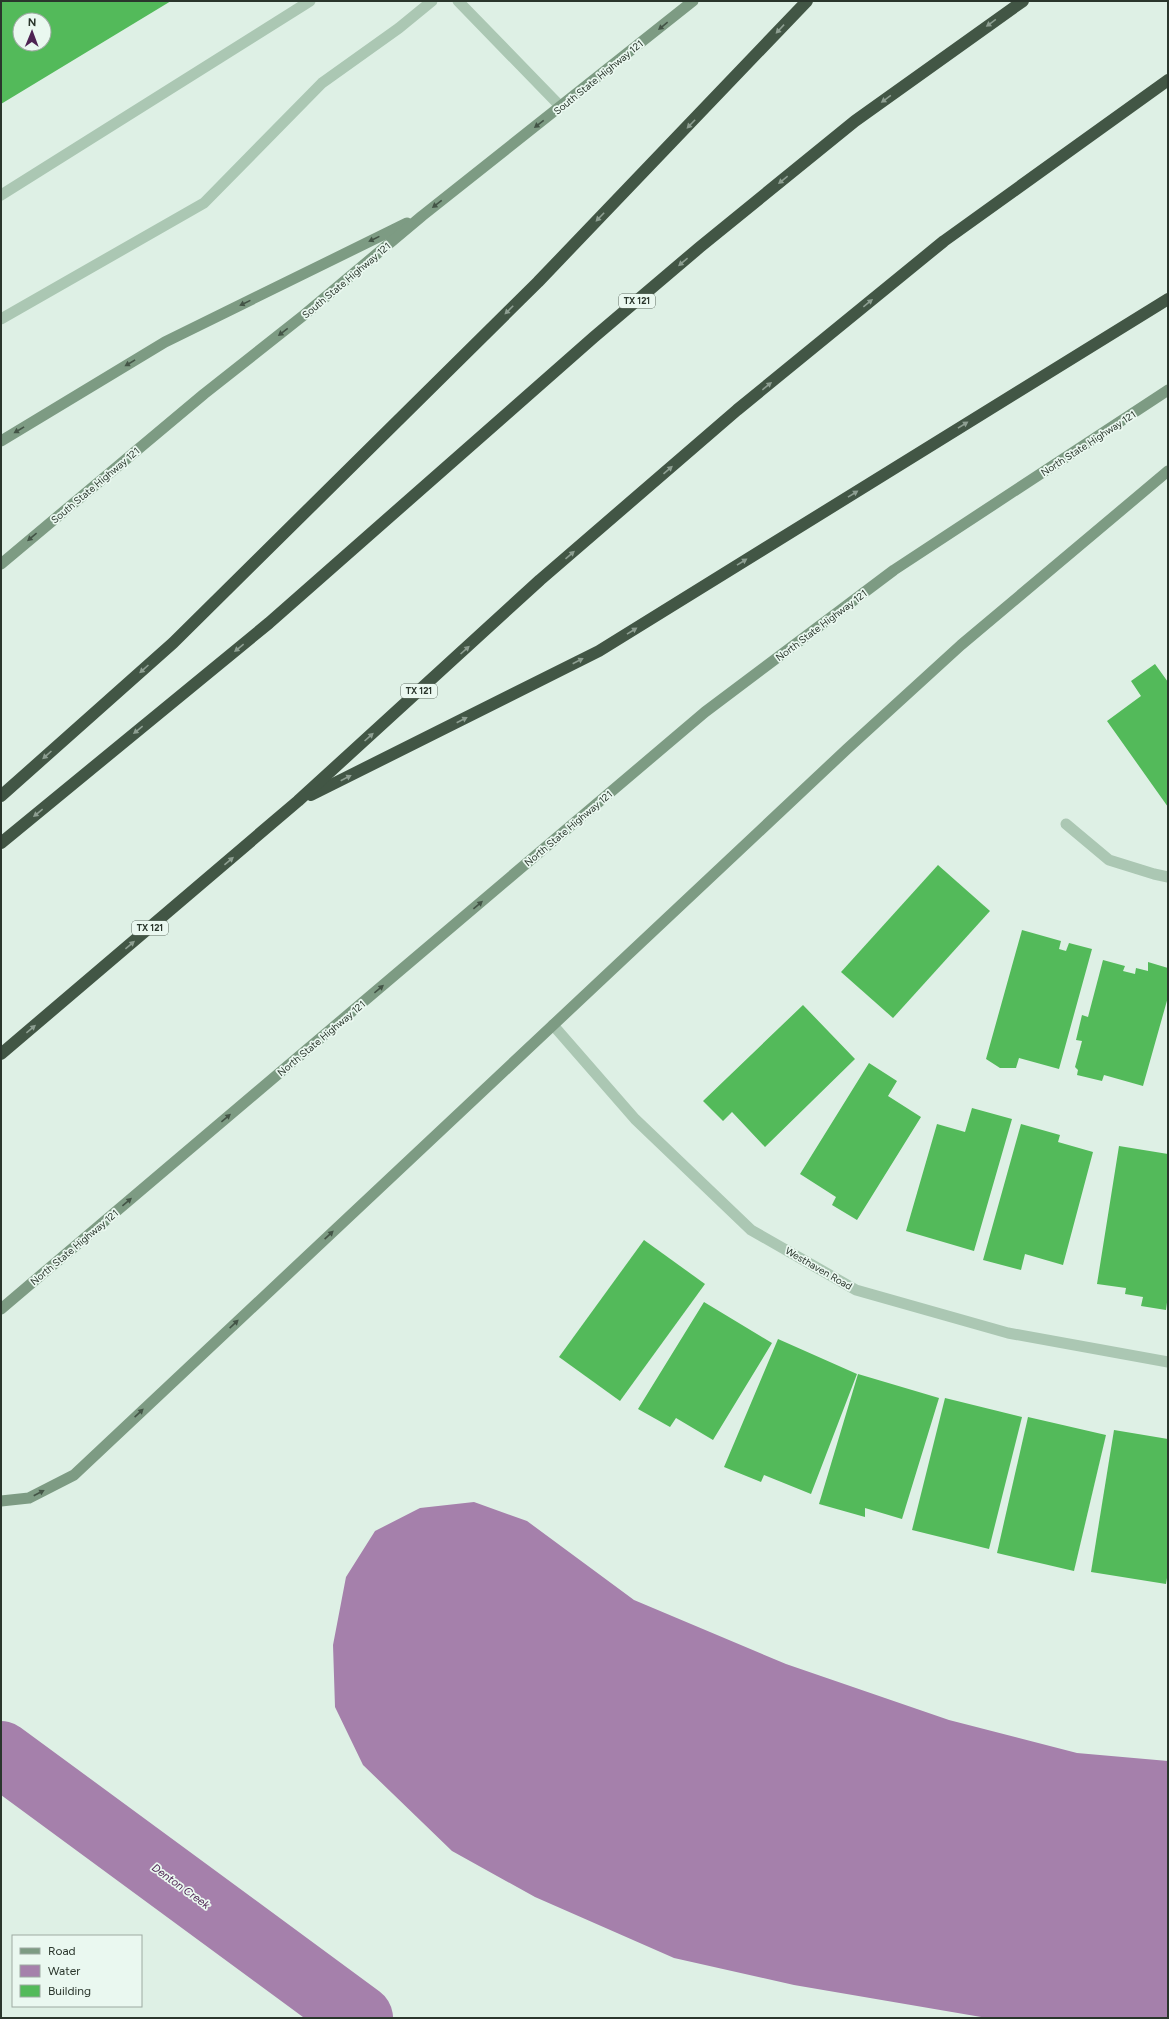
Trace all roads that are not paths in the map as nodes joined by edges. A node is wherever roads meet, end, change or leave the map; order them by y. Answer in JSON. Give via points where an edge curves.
{"nodes":[{"id":1,"x":310,"y":1,"type":"edge"},
{"id":2,"x":432,"y":1,"type":"edge"},
{"id":3,"x":458,"y":1,"type":"edge"},
{"id":4,"x":694,"y":1,"type":"edge"},
{"id":5,"x":807,"y":1,"type":"edge"},
{"id":6,"x":1023,"y":1,"type":"edge"},
{"id":7,"x":1168,"y":80,"type":"edge"},
{"id":8,"x":561,"y":107,"type":"junction"},
{"id":9,"x":1,"y":195,"type":"edge"},
{"id":10,"x":422,"y":216,"type":"junction"},
{"id":11,"x":1168,"y":299,"type":"edge"},
{"id":12,"x":1,"y":319,"type":"edge"},
{"id":13,"x":1168,"y":390,"type":"edge"},
{"id":14,"x":1,"y":441,"type":"edge"},
{"id":15,"x":1168,"y":471,"type":"edge"},
{"id":16,"x":1,"y":564,"type":"edge"},
{"id":17,"x":1,"y":796,"type":"edge"},
{"id":18,"x":298,"y":801,"type":"junction"},
{"id":19,"x":1066,"y":824,"type":"dead end"},
{"id":20,"x":1,"y":843,"type":"edge"},
{"id":21,"x":1168,"y":877,"type":"edge"},
{"id":22,"x":553,"y":1025,"type":"junction"},
{"id":23,"x":1,"y":1054,"type":"edge"},
{"id":24,"x":1,"y":1309,"type":"edge"},
{"id":25,"x":1168,"y":1362,"type":"edge"},
{"id":26,"x":1,"y":1501,"type":"edge"}],
"edges":[{"from":1,"to":9,"type":"street"},
{"from":2,"to":12,"type":"street","via":[[322,83],[204,202]]},
{"from":3,"to":8,"type":"street"},
{"from":4,"to":8,"type":"main road","name":"South State Highway 121","one_way":true},
{"from":5,"to":17,"type":"highway","one_way":true,"via":[[538,282],[179,637]]},
{"from":6,"to":20,"type":"highway","number":"TX 121","one_way":true,"via":[[855,121],[700,247],[269,623]]},
{"from":18,"to":7,"type":"highway","number":"TX 121","one_way":true,"via":[[540,580],[736,410],[944,241]]},
{"from":8,"to":10,"type":"main road","name":"South State Highway 121","one_way":true},
{"from":10,"to":14,"type":"main road","one_way":true,"via":[[165,342]]},
{"from":10,"to":16,"type":"main road","name":"South State Highway 121","one_way":true},
{"from":18,"to":11,"type":"highway","one_way":true,"via":[[598,651]]},
{"from":24,"to":13,"type":"main road","name":"North State Highway 121","one_way":true,"via":[[705,712],[894,570]]},
{"from":15,"to":22,"type":"main road","via":[[961,645]]},
{"from":23,"to":18,"type":"highway","number":"TX 121","one_way":true},
{"from":19,"to":21,"type":"street","via":[[1109,860]]},
{"from":22,"to":25,"type":"street","name":"Westhaven Road","via":[[635,1118],[751,1230],[856,1290],[1008,1333]]},
{"from":26,"to":22,"type":"main road","one_way":true,"via":[[29,1498],[74,1475]]}]}
